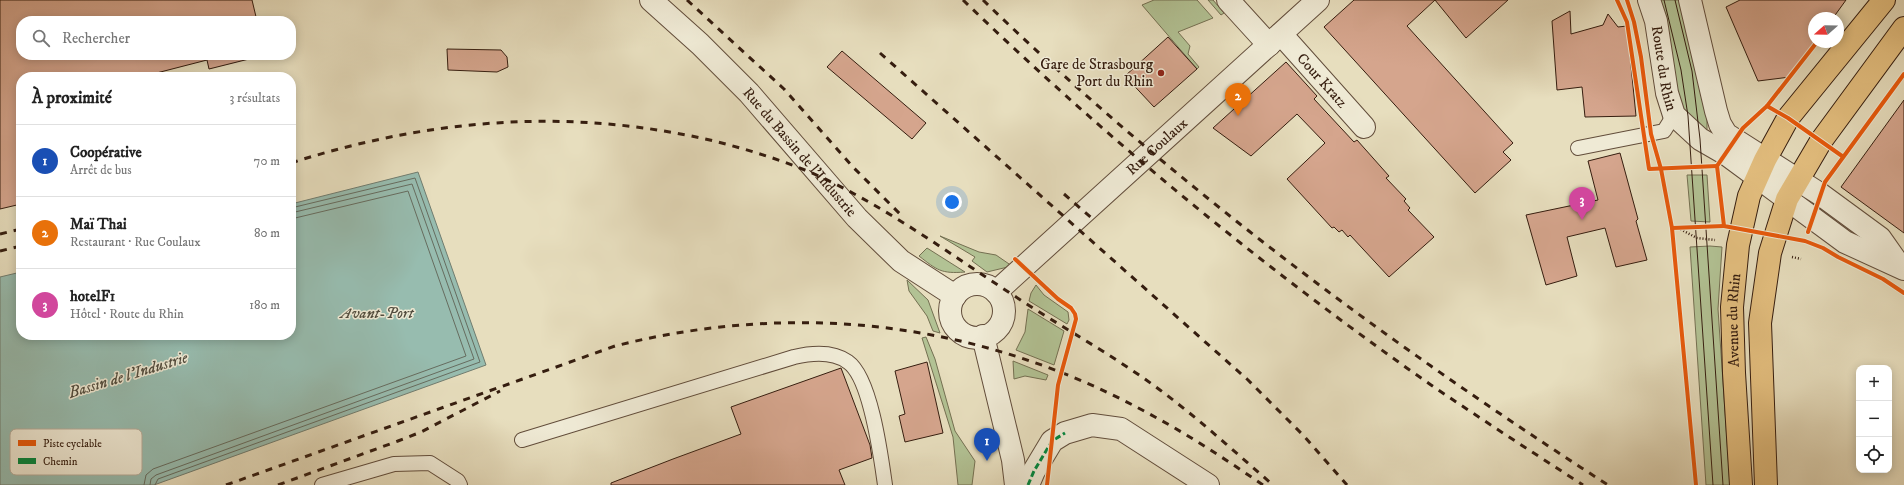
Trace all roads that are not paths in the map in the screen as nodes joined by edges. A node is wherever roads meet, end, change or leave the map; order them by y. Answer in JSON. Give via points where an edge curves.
{"nodes":[{"id":1,"x":651,"y":0,"type":"edge"},
{"id":2,"x":1228,"y":0,"type":"edge"},
{"id":3,"x":1318,"y":0,"type":"edge"},
{"id":4,"x":1649,"y":0,"type":"edge"},
{"id":5,"x":1690,"y":0,"type":"edge"},
{"id":6,"x":1884,"y":0,"type":"edge"},
{"id":7,"x":1904,"y":28,"type":"edge"},
{"id":8,"x":1275,"y":40,"type":"junction"},
{"id":9,"x":1674,"y":115,"type":"junction"},
{"id":10,"x":1364,"y":127,"type":"dead end"},
{"id":11,"x":1578,"y":148,"type":"dead end"},
{"id":12,"x":1761,"y":168,"type":"junction"},
{"id":13,"x":1798,"y":179,"type":"junction"},
{"id":14,"x":1787,"y":199,"type":"junction"},
{"id":15,"x":1902,"y":268,"type":"edge"},
{"id":16,"x":996,"y":292,"type":"junction"},
{"id":17,"x":955,"y":296,"type":"junction"},
{"id":18,"x":983,"y":336,"type":"junction"},
{"id":19,"x":522,"y":440,"type":"dead end"},
{"id":20,"x":322,"y":485,"type":"edge"},
{"id":21,"x":460,"y":485,"type":"edge"},
{"id":22,"x":885,"y":485,"type":"edge"},
{"id":23,"x":1016,"y":485,"type":"edge"},
{"id":24,"x":1028,"y":485,"type":"edge"},
{"id":25,"x":1208,"y":485,"type":"edge"},
{"id":26,"x":1741,"y":485,"type":"edge"},
{"id":27,"x":1766,"y":485,"type":"edge"}],
"edges":[{"from":1,"to":17,"type":"street","name":"Rue du Bassin de l'Industrie","via":[[749,93],[834,192],[900,261]]},
{"from":2,"to":8,"type":"street","name":"Cour Kratz"},
{"from":3,"to":8,"type":"street","name":"Rue Coulaux"},
{"from":4,"to":9,"type":"street","name":"Route du Rhin","via":[[1656,21],[1667,93]]},
{"from":5,"to":12,"type":"street","name":"Route du Rhin","via":[[1720,124],[1726,134]]},
{"from":6,"to":12,"type":"main road","name":"Avenue du Rhin","via":[[1788,118]]},
{"from":7,"to":13,"type":"main road","name":"Avenue du Rhin","via":[[1821,142]]},
{"from":8,"to":10,"type":"street","name":"Cour Kratz"},
{"from":8,"to":16,"type":"street","name":"Rue Coulaux"},
{"from":9,"to":11,"type":"lane","via":[[1664,131]]},
{"from":9,"to":12,"type":"street","name":"Route du Rhin","via":[[1700,139],[1726,154]]},
{"from":12,"to":13,"type":"street","name":"Route du Rhin"},
{"from":12,"to":14,"type":"street","name":"Route du Rhin"},
{"from":12,"to":26,"type":"main road","name":"Avenue du Rhin","via":[[1750,196],[1738,245],[1732,307]]},
{"from":13,"to":14,"type":"main road","name":"Avenue du Rhin"},
{"from":13,"to":15,"type":"street","name":"Route du Rhin","via":[[1880,238]]},
{"from":14,"to":15,"type":"street","name":"Route du Rhin","via":[[1845,242]]},
{"from":14,"to":27,"type":"main road","name":"Avenue du Rhin","via":[[1770,252],[1760,323]]},
{"from":16,"to":17,"type":"street","via":[[986,285],[974,284],[960,290]]},
{"from":16,"to":18,"type":"street","via":[[1002,302],[1002,318],[993,331]]},
{"from":17,"to":18,"type":"street","via":[[950,311],[953,322],[960,332],[967,336]]},
{"from":18,"to":23,"type":"street","via":[[1013,460]]},
{"from":19,"to":22,"type":"lane","via":[[811,353],[833,356],[849,362],[860,376],[878,440]]},
{"from":20,"to":21,"type":"lane","via":[[394,464],[430,463],[458,481]]},
{"from":24,"to":25,"type":"street","via":[[1052,441],[1066,433],[1092,425],[1121,429]]}]}
